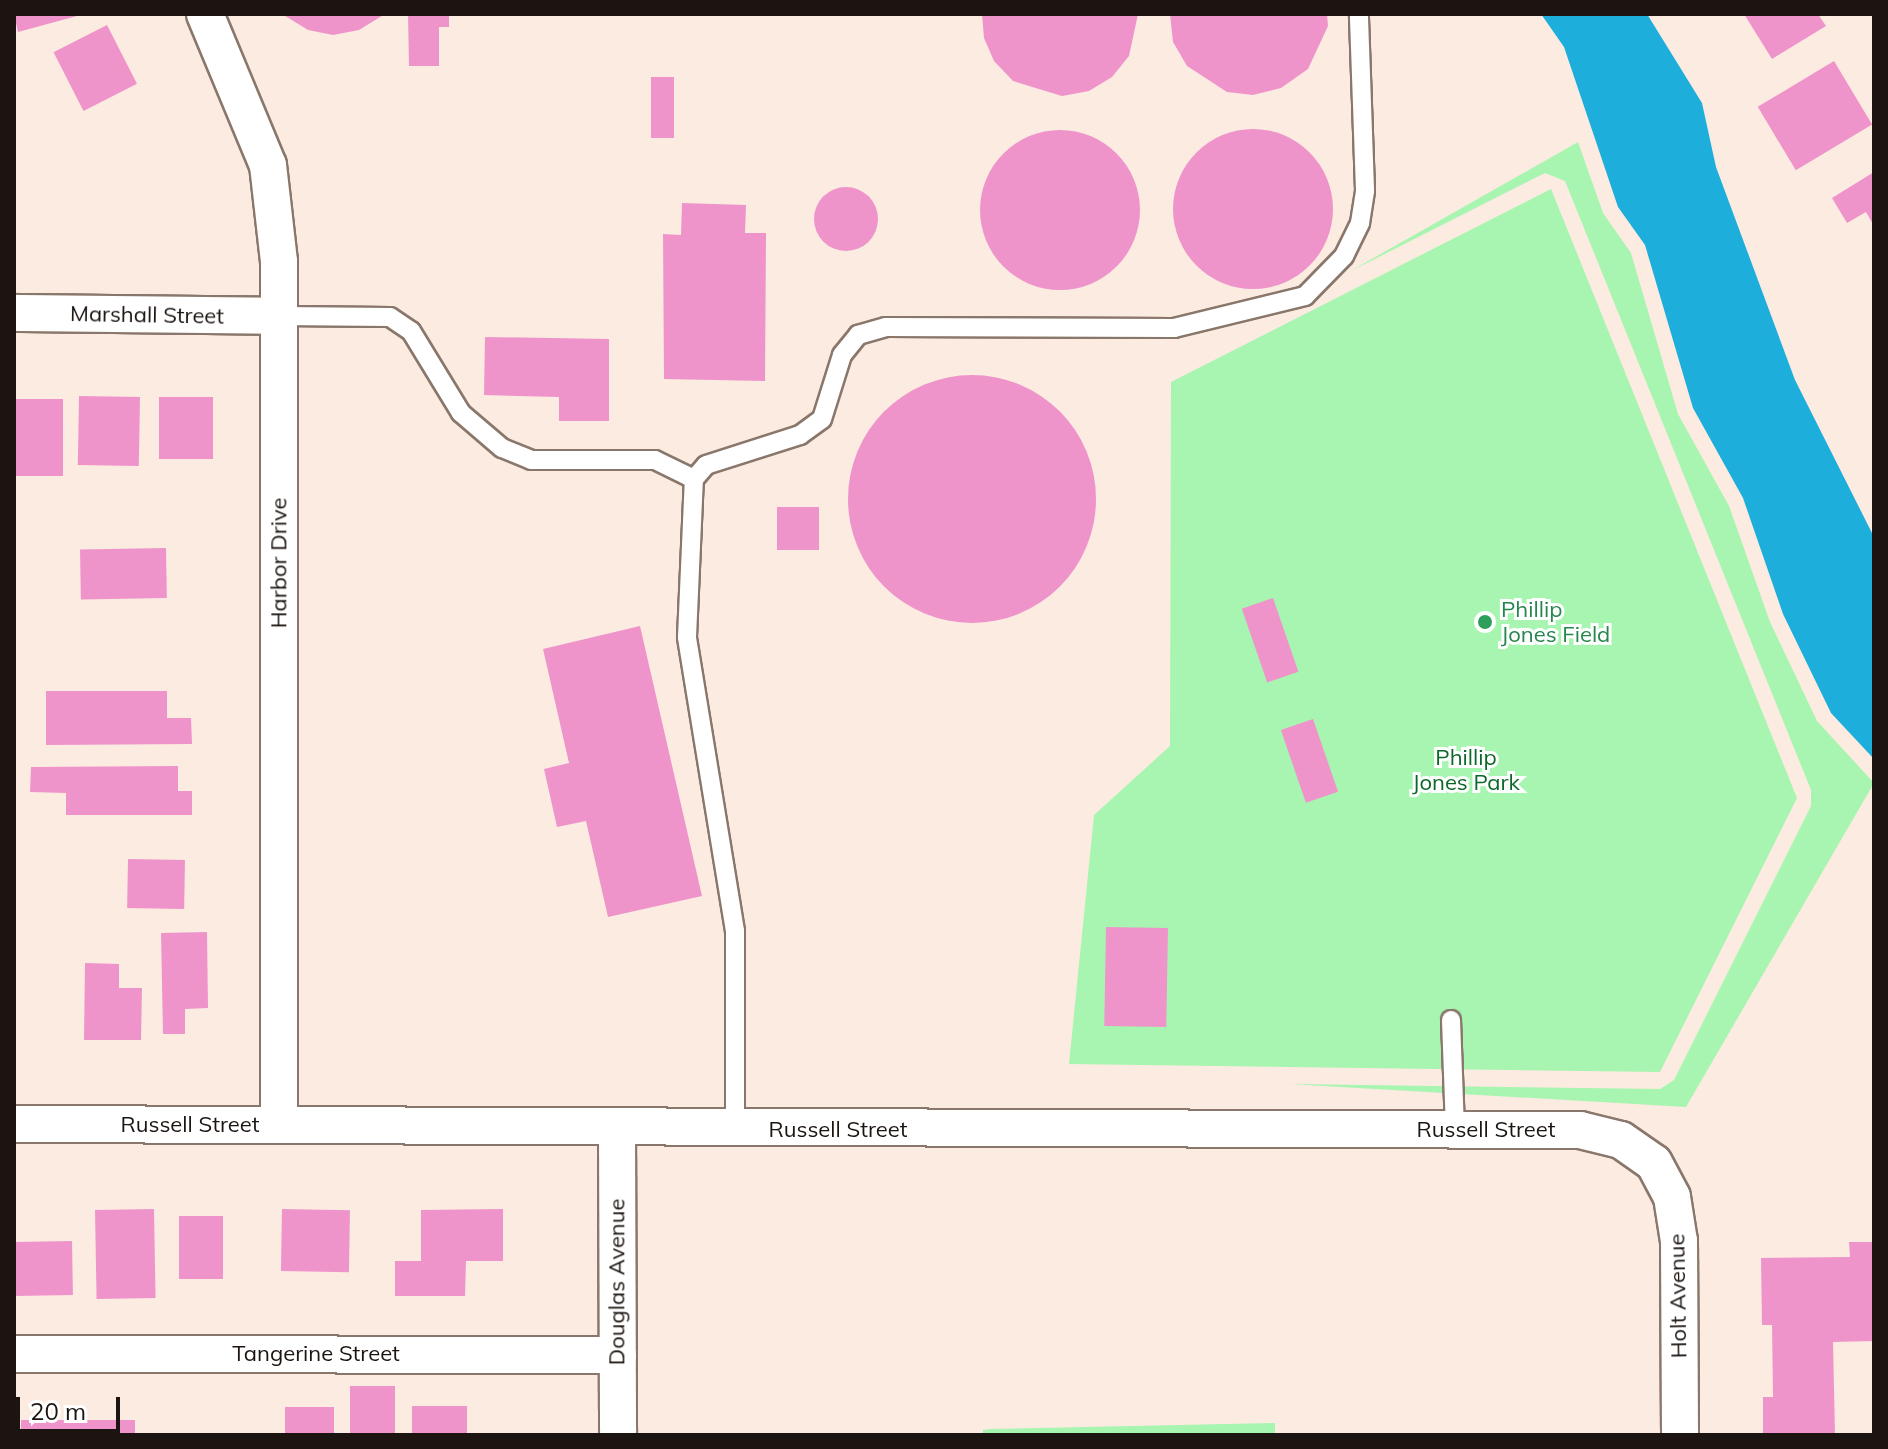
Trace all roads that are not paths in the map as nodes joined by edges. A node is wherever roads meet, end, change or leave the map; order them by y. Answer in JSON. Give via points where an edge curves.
{"nodes":[{"id":1,"x":205,"y":14,"type":"edge"},
{"id":2,"x":1359,"y":14,"type":"edge"},
{"id":3,"x":14,"y":313,"type":"edge"},
{"id":4,"x":279,"y":316,"type":"junction"},
{"id":5,"x":694,"y":479,"type":"junction"},
{"id":6,"x":1451,"y":1020,"type":"dead end"},
{"id":7,"x":14,"y":1124,"type":"edge"},
{"id":8,"x":279,"y":1125,"type":"junction"},
{"id":9,"x":617,"y":1129,"type":"junction"},
{"id":10,"x":1455,"y":1130,"type":"junction"},
{"id":11,"x":735,"y":1131,"type":"junction"},
{"id":12,"x":1654,"y":1163,"type":"joint"},
{"id":13,"x":14,"y":1354,"type":"edge"},
{"id":14,"x":618,"y":1355,"type":"junction"},
{"id":15,"x":618,"y":1435,"type":"edge"},
{"id":16,"x":1680,"y":1435,"type":"edge"}],
"edges":[{"from":1,"to":4,"type":"street","name":"Harbor Drive","via":[[268,165]]},
{"from":2,"to":5,"type":"lane","via":[[1365,190],[1360,223],[1344,256],[1305,296],[1174,328],[886,327],[858,335],[842,355],[822,419],[800,435],[706,465]]},
{"from":3,"to":4,"type":"street","name":"Marshall Street"},
{"from":4,"to":5,"type":"lane","via":[[390,317],[411,331],[461,413],[502,448],[531,460],[655,460]]},
{"from":4,"to":8,"type":"street","name":"Harbor Drive"},
{"from":5,"to":11,"type":"lane","via":[[687,637],[735,931]]},
{"from":6,"to":10,"type":"lane"},
{"from":7,"to":8,"type":"street","name":"Russell Street"},
{"from":8,"to":9,"type":"street","name":"Russell Street"},
{"from":9,"to":11,"type":"street","name":"Russell Street"},
{"from":9,"to":14,"type":"street","name":"Douglas Avenue"},
{"from":10,"to":11,"type":"street","name":"Russell Street"},
{"from":10,"to":12,"type":"street","name":"Russell Street","via":[[1580,1130],[1621,1140]]},
{"from":12,"to":16,"type":"street","name":"Holt Avenue","via":[[1672,1197],[1679,1241]]},
{"from":13,"to":14,"type":"street","name":"Tangerine Street"},
{"from":14,"to":15,"type":"street","name":"Douglas Avenue"}]}
